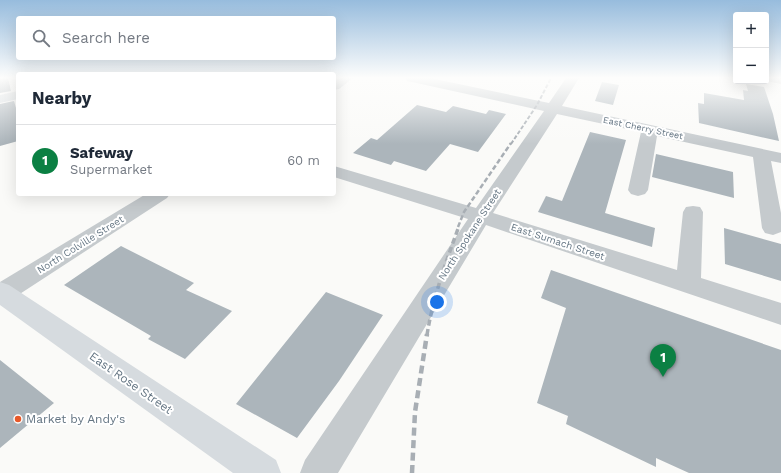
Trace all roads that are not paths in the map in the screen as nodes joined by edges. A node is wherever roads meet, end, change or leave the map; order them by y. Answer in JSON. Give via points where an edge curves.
{"nodes":[{"id":1,"x":515,"y":100,"type":"edge"},
{"id":2,"x":558,"y":100,"type":"edge"},
{"id":3,"x":552,"y":108,"type":"junction"},
{"id":4,"x":650,"y":129,"type":"junction"},
{"id":5,"x":761,"y":153,"type":"junction"},
{"id":6,"x":781,"y":158,"type":"edge"},
{"id":7,"x":336,"y":172,"type":"edge"},
{"id":8,"x":638,"y":190,"type":"dead end"},
{"id":9,"x":157,"y":196,"type":"edge"},
{"id":10,"x":693,"y":212,"type":"dead end"},
{"id":11,"x":480,"y":217,"type":"junction"},
{"id":12,"x":773,"y":228,"type":"dead end"},
{"id":13,"x":688,"y":284,"type":"junction"},
{"id":14,"x":0,"y":293,"type":"edge"},
{"id":15,"x":781,"y":314,"type":"edge"},
{"id":16,"x":263,"y":473,"type":"edge"},
{"id":17,"x":318,"y":473,"type":"edge"}],
"edges":[{"from":1,"to":3,"type":"street","name":"East Cherry Street"},
{"from":2,"to":3,"type":"street","name":"North Spokane Street"},
{"from":3,"to":4,"type":"street","name":"East Cherry Street"},
{"from":3,"to":11,"type":"street","name":"North Spokane Street"},
{"from":4,"to":5,"type":"street","name":"East Cherry Street"},
{"from":4,"to":8,"type":"street"},
{"from":5,"to":6,"type":"street","name":"East Cherry Street"},
{"from":5,"to":12,"type":"street"},
{"from":7,"to":11,"type":"street","name":"East Sumach Street"},
{"from":9,"to":14,"type":"street","name":"North Colville Street"},
{"from":10,"to":13,"type":"street"},
{"from":11,"to":13,"type":"street","name":"East Sumach Street"},
{"from":11,"to":17,"type":"street","name":"North Spokane Street"},
{"from":13,"to":15,"type":"street","name":"East Sumach Street"},
{"from":14,"to":16,"type":"main road","name":"East Rose Street"}]}
